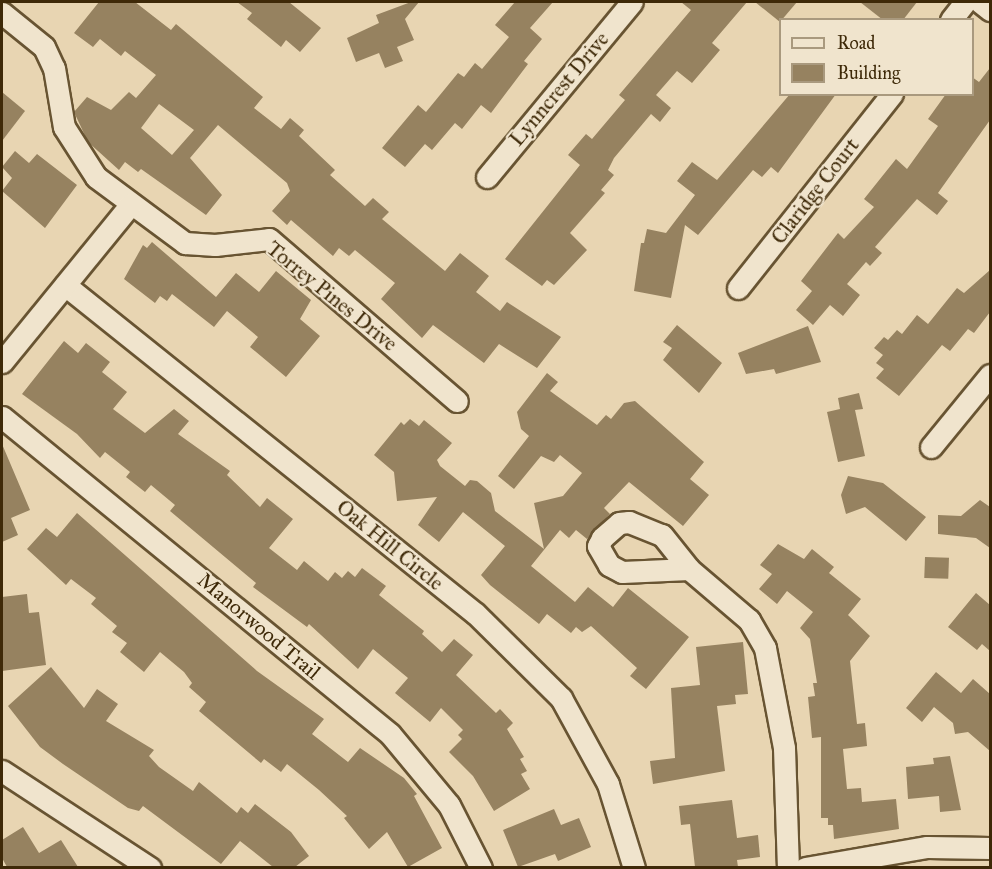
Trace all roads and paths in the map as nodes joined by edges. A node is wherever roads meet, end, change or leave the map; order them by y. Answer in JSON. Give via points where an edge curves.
{"nodes":[{"id":1,"x":632,"y":2,"type":"edge"},
{"id":2,"x":965,"y":2,"type":"edge"},
{"id":3,"x":980,"y":2,"type":"edge"},
{"id":4,"x":990,"y":10,"type":"edge"},
{"id":5,"x":2,"y":13,"type":"edge"},
{"id":6,"x":953,"y":18,"type":"edge"},
{"id":7,"x":890,"y":96,"type":"edge"},
{"id":8,"x":487,"y":177,"type":"dead end"},
{"id":9,"x":130,"y":205,"type":"junction"},
{"id":10,"x":65,"y":285,"type":"junction"},
{"id":11,"x":738,"y":288,"type":"dead end"},
{"id":12,"x":2,"y":362,"type":"edge"},
{"id":13,"x":990,"y":375,"type":"edge"},
{"id":14,"x":457,"y":401,"type":"dead end"},
{"id":15,"x":2,"y":417,"type":"edge"},
{"id":16,"x":931,"y":447,"type":"dead end"},
{"id":17,"x":689,"y":569,"type":"dead end"},
{"id":18,"x":2,"y":771,"type":"edge"},
{"id":19,"x":990,"y":848,"type":"edge"},
{"id":20,"x":150,"y":867,"type":"edge"},
{"id":21,"x":481,"y":867,"type":"edge"},
{"id":22,"x":634,"y":867,"type":"edge"},
{"id":23,"x":789,"y":867,"type":"edge"},
{"id":24,"x":805,"y":867,"type":"edge"}],
"edges":[{"from":1,"to":8,"type":"street","name":"Lynncrest Drive"},
{"from":2,"to":6,"type":"street"},
{"from":3,"to":4,"type":"street"},
{"from":5,"to":9,"type":"street","name":"Torrey Pines Drive","via":[[44,47],[54,68],[71,142],[96,177]]},
{"from":7,"to":11,"type":"street","name":"Claridge Court"},
{"from":9,"to":10,"type":"street"},
{"from":9,"to":14,"type":"street","name":"Torrey Pines Drive","via":[[185,243],[215,245],[269,239]]},
{"from":10,"to":12,"type":"street"},
{"from":10,"to":22,"type":"street","name":"Oak Hill Circle","via":[[476,614],[561,698],[608,784]]},
{"from":13,"to":16,"type":"street"},
{"from":15,"to":21,"type":"street","name":"Manorwood Trail","via":[[390,734],[449,805]]},
{"from":17,"to":23,"type":"street","via":[[748,620],[765,648],[784,748]]},
{"from":18,"to":20,"type":"street"},
{"from":19,"to":24,"type":"street","via":[[927,847]]}]}
